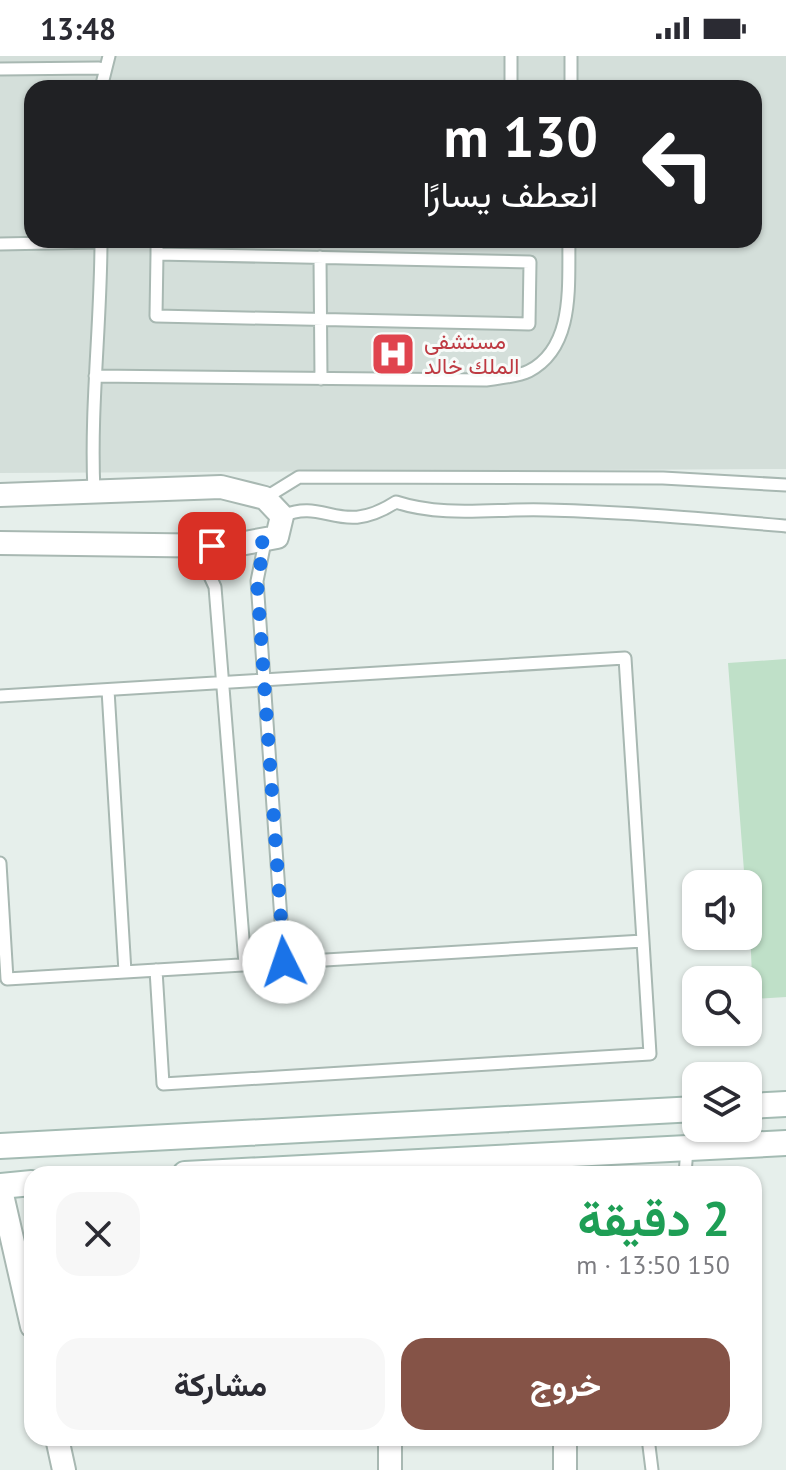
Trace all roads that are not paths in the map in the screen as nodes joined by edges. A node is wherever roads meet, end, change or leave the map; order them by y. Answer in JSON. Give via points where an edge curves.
{"nodes":[{"id":1,"x":109,"y":56,"type":"edge"},
{"id":2,"x":511,"y":56,"type":"edge"},
{"id":3,"x":571,"y":56,"type":"edge"},
{"id":4,"x":99,"y":62,"type":"edge"},
{"id":5,"x":0,"y":69,"type":"edge"},
{"id":6,"x":102,"y":80,"type":"edge"},
{"id":7,"x":511,"y":80,"type":"edge"},
{"id":8,"x":571,"y":80,"type":"edge"},
{"id":9,"x":24,"y":243,"type":"edge"},
{"id":10,"x":0,"y":244,"type":"edge"},
{"id":11,"x":101,"y":248,"type":"edge"},
{"id":12,"x":157,"y":248,"type":"edge"},
{"id":13,"x":569,"y":248,"type":"edge"},
{"id":14,"x":157,"y":254,"type":"junction"},
{"id":15,"x":320,"y":257,"type":"junction"},
{"id":16,"x":320,"y":320,"type":"junction"},
{"id":17,"x":95,"y":376,"type":"junction"},
{"id":18,"x":321,"y":379,"type":"junction"},
{"id":19,"x":786,"y":485,"type":"edge"},
{"id":20,"x":94,"y":492,"type":"junction"},
{"id":21,"x":0,"y":495,"type":"edge"},
{"id":22,"x":265,"y":498,"type":"junction"},
{"id":23,"x":282,"y":516,"type":"junction"},
{"id":24,"x":786,"y":526,"type":"edge"},
{"id":25,"x":265,"y":542,"type":"junction"},
{"id":26,"x":0,"y":543,"type":"edge"},
{"id":27,"x":196,"y":546,"type":"junction"},
{"id":28,"x":264,"y":680,"type":"junction"},
{"id":29,"x":222,"y":682,"type":"junction"},
{"id":30,"x":108,"y":690,"type":"junction"},
{"id":31,"x":0,"y":696,"type":"edge"},
{"id":32,"x":0,"y":863,"type":"edge"},
{"id":33,"x":643,"y":941,"type":"junction"},
{"id":34,"x":284,"y":962,"type":"junction"},
{"id":35,"x":245,"y":964,"type":"junction"},
{"id":36,"x":156,"y":970,"type":"junction"},
{"id":37,"x":125,"y":972,"type":"junction"},
{"id":38,"x":786,"y":1104,"type":"edge"},
{"id":39,"x":762,"y":1105,"type":"edge"},
{"id":40,"x":682,"y":1110,"type":"edge"},
{"id":41,"x":786,"y":1143,"type":"edge"},
{"id":42,"x":0,"y":1146,"type":"edge"},
{"id":43,"x":687,"y":1148,"type":"junction"},
{"id":44,"x":567,"y":1164,"type":"edge"},
{"id":45,"x":497,"y":1166,"type":"edge"},
{"id":46,"x":686,"y":1166,"type":"edge"},
{"id":47,"x":24,"y":1184,"type":"edge"},
{"id":48,"x":0,"y":1186,"type":"edge"},
{"id":49,"x":24,"y":1291,"type":"edge"},
{"id":50,"x":59,"y":1446,"type":"edge"},
{"id":51,"x":390,"y":1446,"type":"edge"},
{"id":52,"x":565,"y":1446,"type":"edge"},
{"id":53,"x":649,"y":1446,"type":"edge"},
{"id":54,"x":64,"y":1470,"type":"edge"},
{"id":55,"x":390,"y":1470,"type":"edge"},
{"id":56,"x":565,"y":1470,"type":"edge"},
{"id":57,"x":652,"y":1470,"type":"edge"}],
"edges":[{"from":1,"to":6,"type":"lane"},
{"from":2,"to":7,"type":"lane"},
{"from":3,"to":8,"type":"lane"},
{"from":4,"to":5,"type":"lane"},
{"from":9,"to":10,"type":"lane"},
{"from":11,"to":17,"type":"lane"},
{"from":12,"to":14,"type":"lane"},
{"from":13,"to":18,"type":"lane","via":[[568,298],[557,348],[528,372],[486,380]]},
{"from":14,"to":15,"type":"lane"},
{"from":14,"to":16,"type":"lane","via":[[156,316]]},
{"from":15,"to":16,"type":"lane"},
{"from":15,"to":16,"type":"lane","via":[[530,262],[529,324]]},
{"from":16,"to":18,"type":"lane"},
{"from":17,"to":18,"type":"lane"},
{"from":17,"to":20,"type":"lane"},
{"from":19,"to":22,"type":"lane","via":[[663,478],[299,477]]},
{"from":20,"to":21,"type":"street"},
{"from":20,"to":22,"type":"street","via":[[221,487]]},
{"from":22,"to":23,"type":"street"},
{"from":23,"to":24,"type":"lane","via":[[300,509],[347,521],[375,516],[396,502],[427,513],[631,512]]},
{"from":23,"to":25,"type":"street","via":[[277,537]]},
{"from":25,"to":27,"type":"street"},
{"from":25,"to":28,"type":"lane","via":[[257,581]]},
{"from":26,"to":27,"type":"street"},
{"from":27,"to":29,"type":"lane","via":[[215,587]]},
{"from":28,"to":29,"type":"lane"},
{"from":28,"to":33,"type":"lane","via":[[625,658]]},
{"from":28,"to":34,"type":"lane"},
{"from":29,"to":30,"type":"lane"},
{"from":29,"to":35,"type":"lane"},
{"from":30,"to":31,"type":"lane"},
{"from":30,"to":37,"type":"lane"},
{"from":32,"to":37,"type":"lane","via":[[7,979]]},
{"from":33,"to":34,"type":"lane"},
{"from":33,"to":36,"type":"lane","via":[[650,1054],[163,1084]]},
{"from":34,"to":35,"type":"lane"},
{"from":35,"to":36,"type":"lane"},
{"from":36,"to":37,"type":"lane"},
{"from":38,"to":39,"type":"street"},
{"from":40,"to":42,"type":"street"},
{"from":41,"to":43,"type":"street"},
{"from":43,"to":44,"type":"street"},
{"from":43,"to":46,"type":"lane"},
{"from":44,"to":45,"type":"street"},
{"from":47,"to":48,"type":"street"},
{"from":48,"to":49,"type":"street"},
{"from":50,"to":54,"type":"street"},
{"from":51,"to":55,"type":"street"},
{"from":52,"to":56,"type":"street"},
{"from":53,"to":57,"type":"lane"}]}
